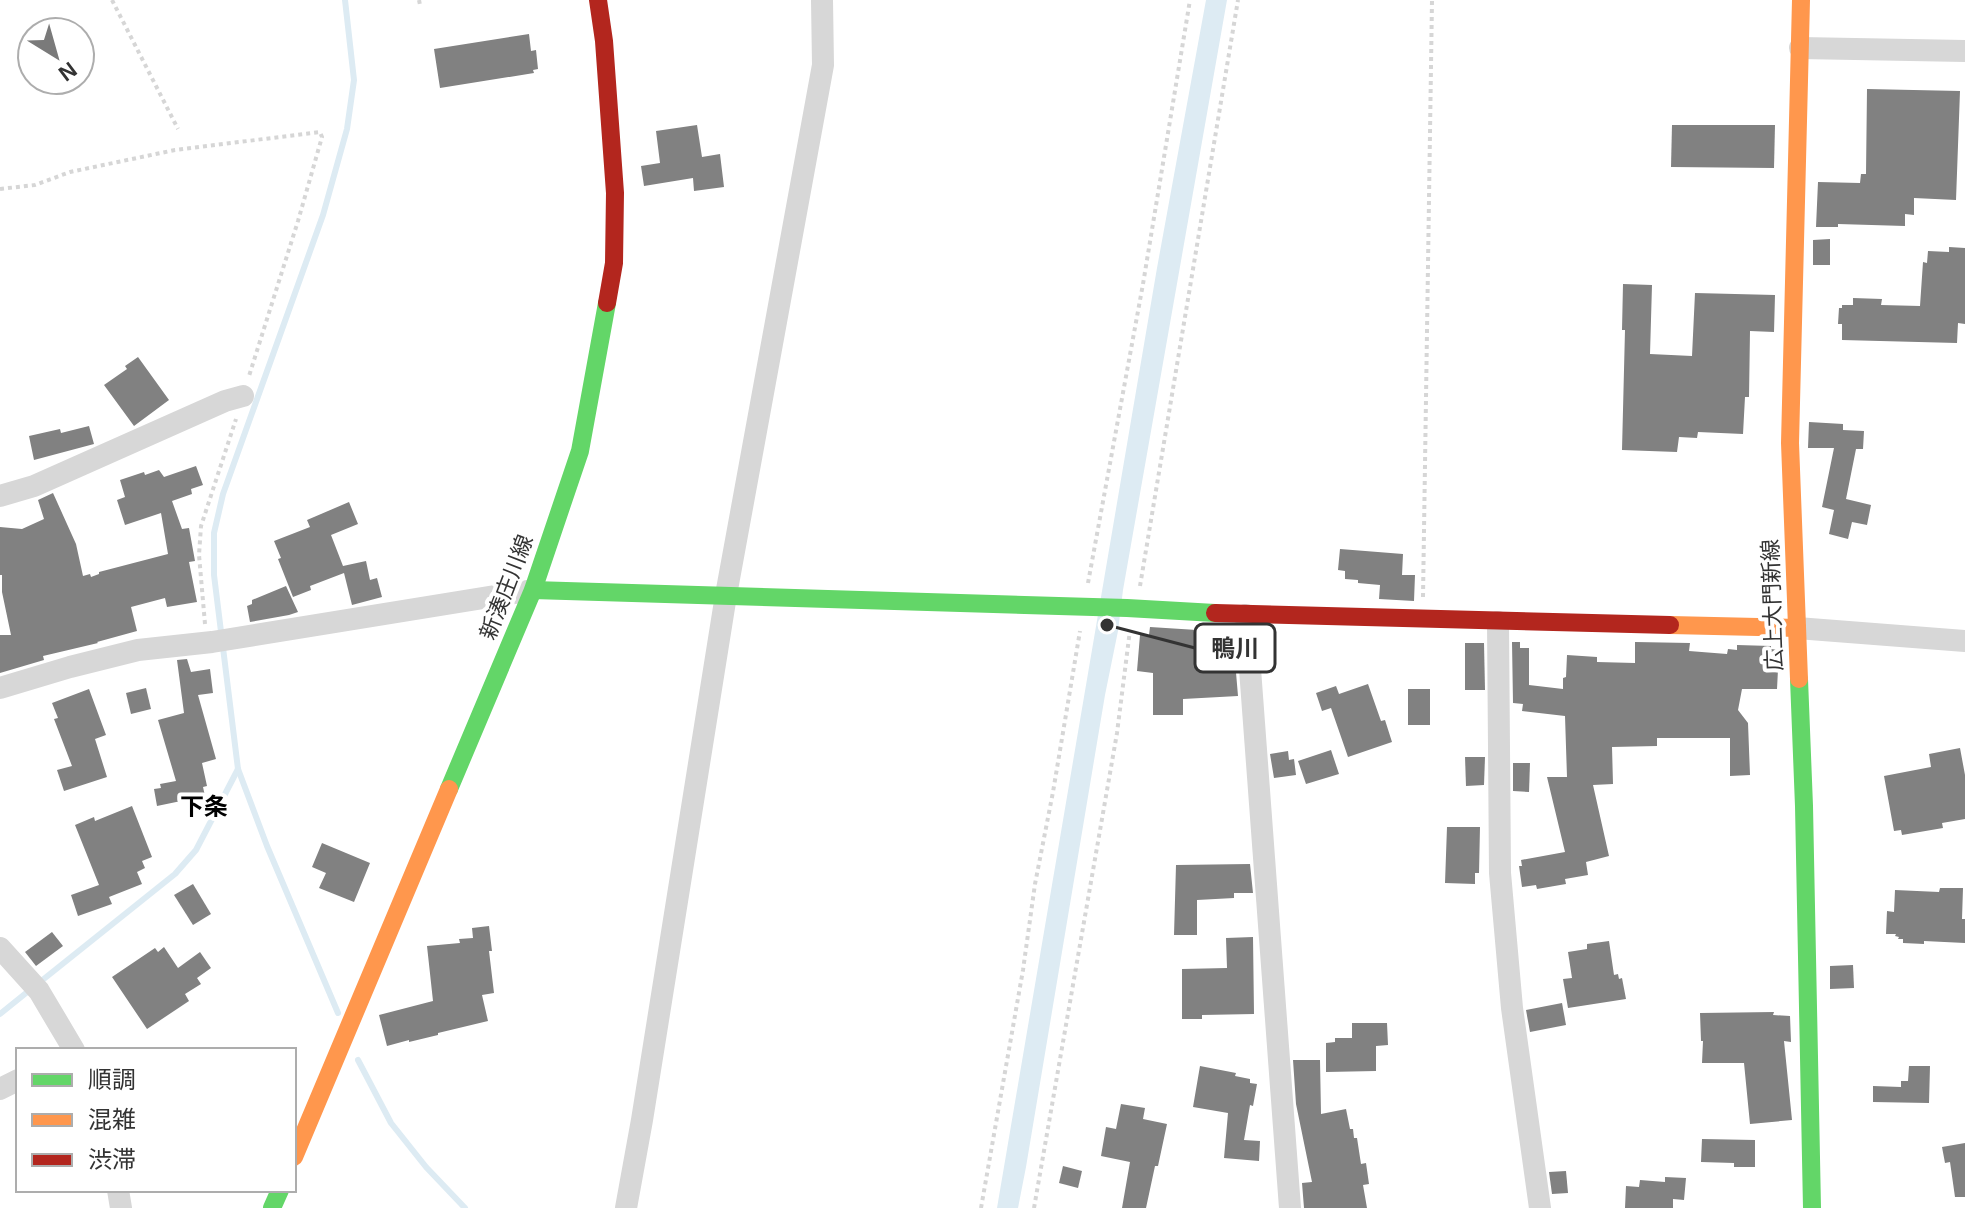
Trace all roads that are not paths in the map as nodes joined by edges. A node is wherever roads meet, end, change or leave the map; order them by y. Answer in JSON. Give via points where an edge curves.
{"nodes":[{"id":1,"x":598,"y":0,"type":"edge"},
{"id":2,"x":822,"y":0,"type":"edge"},
{"id":3,"x":1801,"y":0,"type":"edge"},
{"id":4,"x":1800,"y":48,"type":"junction"},
{"id":5,"x":1965,"y":51,"type":"edge"},
{"id":6,"x":243,"y":396,"type":"road end"},
{"id":7,"x":0,"y":496,"type":"edge"},
{"id":8,"x":533,"y":590,"type":"junction"},
{"id":9,"x":726,"y":595,"type":"junction"},
{"id":10,"x":1246,"y":615,"type":"junction"},
{"id":11,"x":1498,"y":622,"type":"junction"},
{"id":12,"x":1797,"y":628,"type":"junction"},
{"id":13,"x":1965,"y":641,"type":"edge"},
{"id":14,"x":0,"y":688,"type":"edge"},
{"id":15,"x":0,"y":948,"type":"edge"},
{"id":16,"x":73,"y":1048,"type":"edge"},
{"id":17,"x":296,"y":1152,"type":"edge"},
{"id":18,"x":626,"y":1208,"type":"edge"},
{"id":19,"x":1290,"y":1208,"type":"edge"},
{"id":20,"x":1540,"y":1208,"type":"edge"},
{"id":21,"x":1812,"y":1208,"type":"edge"}],
"edges":[{"from":1,"to":8,"type":"main road","name":"新湊庄川線","via":[[615,193],[614,263],[580,451]]},
{"from":2,"to":9,"type":"street","via":[[823,65]]},
{"from":3,"to":4,"type":"main road","name":"広上大門新線"},
{"from":4,"to":5,"type":"street"},
{"from":4,"to":12,"type":"main road","name":"広上大門新線","via":[[1790,443]]},
{"from":6,"to":7,"type":"street"},
{"from":8,"to":9,"type":"main road"},
{"from":8,"to":14,"type":"street","via":[[138,650]]},
{"from":8,"to":17,"type":"main road","name":"新湊庄川線"},
{"from":9,"to":10,"type":"main road"},
{"from":9,"to":18,"type":"street"},
{"from":10,"to":11,"type":"main road"},
{"from":10,"to":19,"type":"street"},
{"from":11,"to":12,"type":"main road"},
{"from":11,"to":20,"type":"street","via":[[1500,873],[1512,1008]]},
{"from":12,"to":13,"type":"street"},
{"from":12,"to":21,"type":"main road","name":"広上大門新線"},
{"from":15,"to":16,"type":"street","via":[[39,991]]}]}
